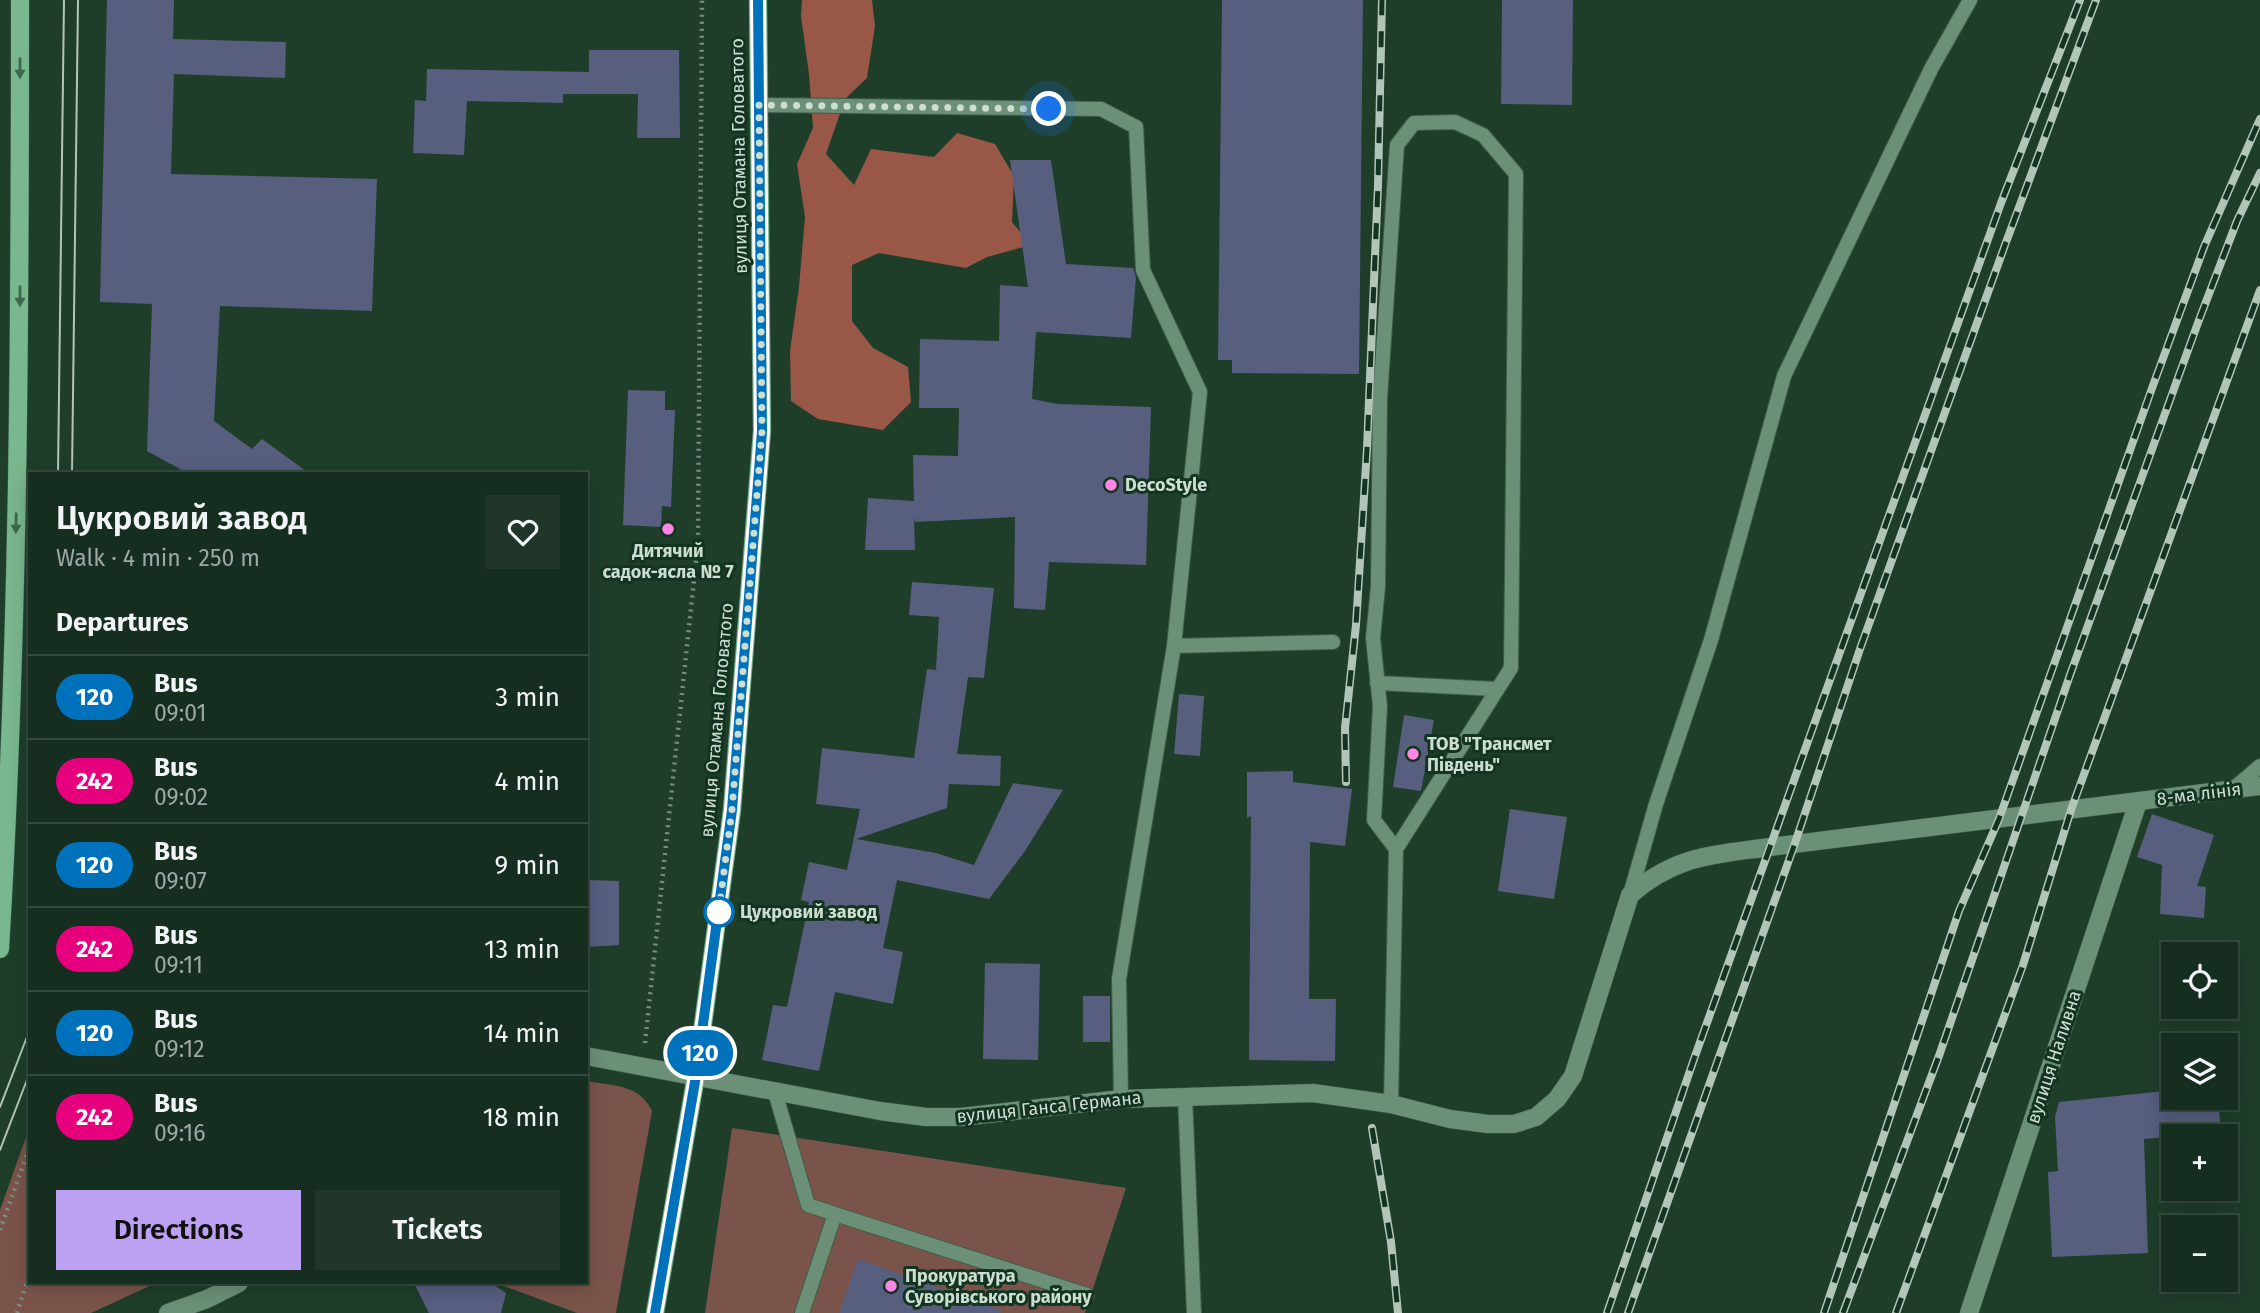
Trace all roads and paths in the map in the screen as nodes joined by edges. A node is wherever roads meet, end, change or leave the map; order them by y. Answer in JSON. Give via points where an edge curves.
{"nodes":[{"id":1,"x":20,"y":0,"type":"edge"},
{"id":2,"x":702,"y":0,"type":"edge"},
{"id":3,"x":758,"y":0,"type":"edge"},
{"id":4,"x":1970,"y":0,"type":"edge"},
{"id":5,"x":759,"y":105,"type":"junction"},
{"id":6,"x":23,"y":483,"type":"edge"},
{"id":7,"x":1333,"y":642,"type":"dead end"},
{"id":8,"x":1174,"y":646,"type":"junction"},
{"id":9,"x":1377,"y":683,"type":"junction"},
{"id":10,"x":1497,"y":689,"type":"junction"},
{"id":11,"x":2260,"y":766,"type":"edge"},
{"id":12,"x":2260,"y":786,"type":"edge"},
{"id":13,"x":2232,"y":790,"type":"junction"},
{"id":14,"x":2138,"y":802,"type":"junction"},
{"id":15,"x":3,"y":848,"type":"edge"},
{"id":16,"x":1396,"y":849,"type":"junction"},
{"id":17,"x":1630,"y":895,"type":"junction"},
{"id":18,"x":0,"y":949,"type":"edge"},
{"id":19,"x":588,"y":1056,"type":"edge"},
{"id":20,"x":642,"y":1066,"type":"junction"},
{"id":21,"x":696,"y":1076,"type":"junction"},
{"id":22,"x":775,"y":1092,"type":"junction"},
{"id":23,"x":1185,"y":1096,"type":"junction"},
{"id":24,"x":1121,"y":1099,"type":"junction"},
{"id":25,"x":1391,"y":1104,"type":"junction"},
{"id":26,"x":28,"y":1152,"type":"edge"},
{"id":27,"x":835,"y":1214,"type":"junction"},
{"id":28,"x":0,"y":1230,"type":"edge"},
{"id":29,"x":28,"y":1278,"type":"edge"},
{"id":30,"x":238,"y":1284,"type":"edge"},
{"id":31,"x":1087,"y":1294,"type":"dead end"},
{"id":32,"x":17,"y":1313,"type":"edge"},
{"id":33,"x":169,"y":1313,"type":"edge"},
{"id":34,"x":655,"y":1313,"type":"edge"},
{"id":35,"x":802,"y":1313,"type":"edge"},
{"id":36,"x":1194,"y":1313,"type":"edge"},
{"id":37,"x":1969,"y":1313,"type":"edge"}],
"edges":[{"from":1,"to":6,"type":"main road","one_way":true},
{"from":2,"to":20,"type":"path","via":[[698,542]]},
{"from":3,"to":5,"type":"main road","name":"вулиця Отамана Головатого"},
{"from":4,"to":17,"type":"lane","via":[[1931,69],[1784,376],[1711,640]]},
{"from":5,"to":8,"type":"lane","via":[[1101,109],[1136,127],[1143,270],[1200,392]]},
{"from":5,"to":21,"type":"main road","name":"вулиця Отамана Головатого","via":[[762,431],[732,810]]},
{"from":6,"to":15,"type":"main road","one_way":true},
{"from":7,"to":8,"type":"lane"},
{"from":8,"to":24,"type":"lane","via":[[1119,979]]},
{"from":9,"to":10,"type":"lane"},
{"from":9,"to":10,"type":"lane","via":[[1373,638],[1378,587],[1380,399],[1397,145],[1414,123],[1455,122],[1483,135],[1516,174],[1511,667]]},
{"from":9,"to":16,"type":"lane","via":[[1380,706],[1374,820]]},
{"from":10,"to":16,"type":"lane"},
{"from":11,"to":13,"type":"lane"},
{"from":12,"to":13,"type":"street","name":"8-ма лінія"},
{"from":13,"to":14,"type":"street","name":"8-ма лінія"},
{"from":14,"to":17,"type":"street","name":"8-ма лінія","via":[[1695,858],[1648,879]]},
{"from":14,"to":37,"type":"street","name":"вулиця Наливна"},
{"from":15,"to":18,"type":"main road"},
{"from":16,"to":25,"type":"lane"},
{"from":17,"to":25,"type":"street","name":"вулиця Ганса Германа","via":[[1573,1076],[1558,1099],[1536,1116],[1514,1124],[1450,1119]]},
{"from":19,"to":20,"type":"street","name":"вулиця Ганса Германа"},
{"from":20,"to":21,"type":"street","name":"вулиця Ганса Германа"},
{"from":21,"to":22,"type":"street","name":"вулиця Ганса Германа"},
{"from":21,"to":34,"type":"main road","name":"вулиця Отамана Головатого"},
{"from":22,"to":24,"type":"street","name":"вулиця Ганса Германа","via":[[926,1117]]},
{"from":22,"to":27,"type":"lane","via":[[808,1205]]},
{"from":23,"to":24,"type":"street","name":"вулиця Ганса Германа"},
{"from":23,"to":25,"type":"street","name":"вулиця Ганса Германа","via":[[1313,1093]]},
{"from":23,"to":36,"type":"lane"},
{"from":26,"to":28,"type":"path"},
{"from":27,"to":31,"type":"lane"},
{"from":27,"to":35,"type":"lane"},
{"from":29,"to":32,"type":"path"},
{"from":30,"to":33,"type":"street"}]}
